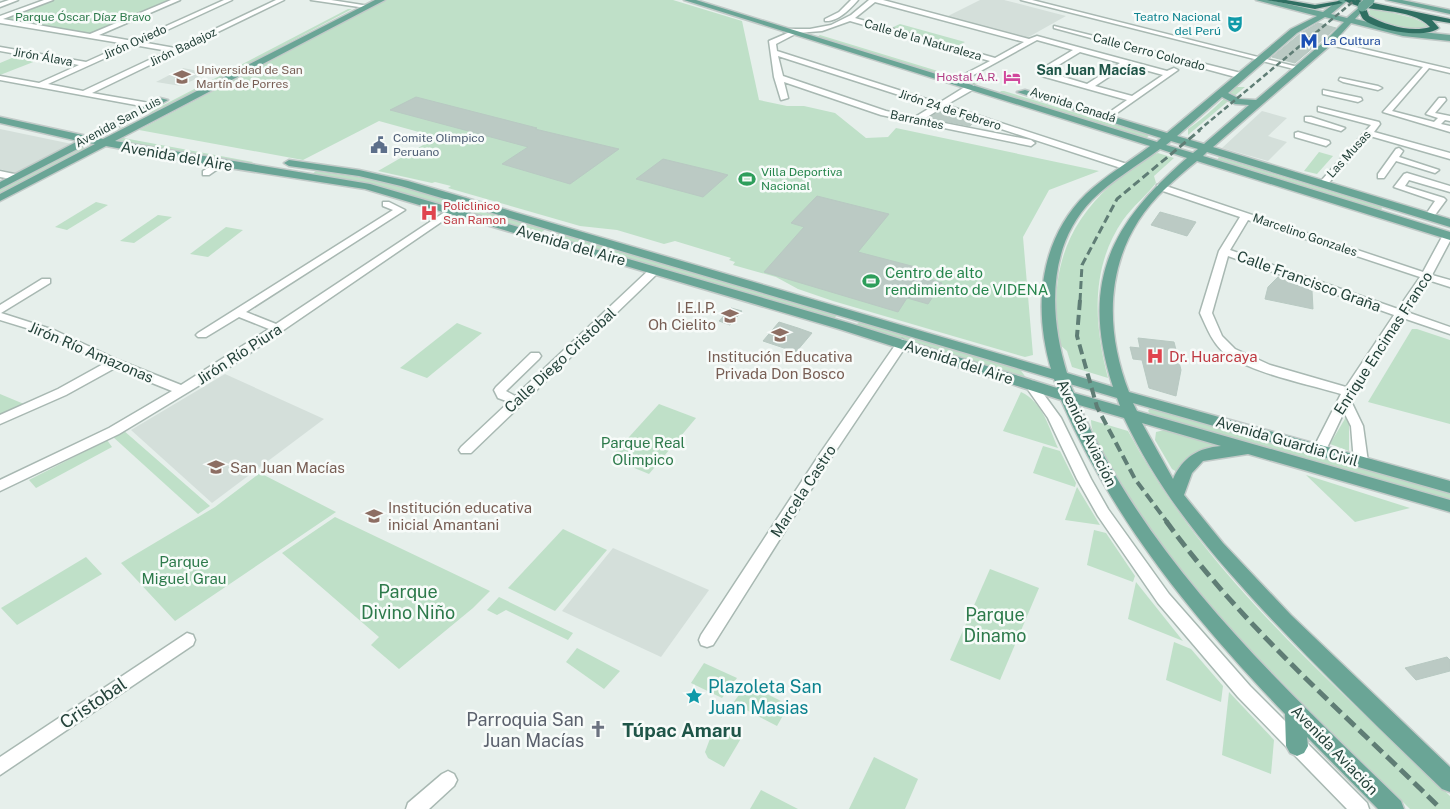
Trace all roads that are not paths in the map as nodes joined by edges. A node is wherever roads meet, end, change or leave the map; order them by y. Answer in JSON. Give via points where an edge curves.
{"nodes":[{"id":1,"x":15,"y":0,"type":"edge"},
{"id":2,"x":50,"y":0,"type":"edge"},
{"id":3,"x":177,"y":0,"type":"edge"},
{"id":4,"x":229,"y":0,"type":"edge"},
{"id":5,"x":281,"y":0,"type":"edge"},
{"id":6,"x":314,"y":0,"type":"edge"},
{"id":7,"x":381,"y":0,"type":"edge"},
{"id":8,"x":688,"y":0,"type":"edge"},
{"id":9,"x":720,"y":0,"type":"edge"},
{"id":10,"x":855,"y":0,"type":"edge"},
{"id":11,"x":874,"y":0,"type":"edge"},
{"id":12,"x":1024,"y":0,"type":"edge"},
{"id":13,"x":1369,"y":0,"type":"edge"},
{"id":14,"x":1390,"y":0,"type":"edge"},
{"id":15,"x":1266,"y":1,"type":"edge"},
{"id":16,"x":1343,"y":2,"type":"edge"},
{"id":17,"x":364,"y":3,"type":"edge"},
{"id":18,"x":0,"y":5,"type":"edge"},
{"id":19,"x":352,"y":5,"type":"junction"},
{"id":20,"x":743,"y":7,"type":"junction"},
{"id":21,"x":1362,"y":8,"type":"junction"},
{"id":22,"x":1402,"y":11,"type":"junction"},
{"id":23,"x":729,"y":12,"type":"junction"},
{"id":24,"x":1450,"y":12,"type":"edge"},
{"id":25,"x":1080,"y":14,"type":"junction"},
{"id":26,"x":1323,"y":15,"type":"junction"},
{"id":27,"x":1450,"y":17,"type":"edge"},
{"id":28,"x":0,"y":19,"type":"edge"},
{"id":29,"x":850,"y":19,"type":"junction"},
{"id":30,"x":1349,"y":21,"type":"junction"},
{"id":31,"x":1450,"y":22,"type":"edge"},
{"id":32,"x":1056,"y":27,"type":"junction"},
{"id":33,"x":821,"y":30,"type":"junction"},
{"id":34,"x":801,"y":32,"type":"junction"},
{"id":35,"x":91,"y":36,"type":"junction"},
{"id":36,"x":837,"y":36,"type":"dead end"},
{"id":37,"x":1450,"y":38,"type":"edge"},
{"id":38,"x":1034,"y":40,"type":"junction"},
{"id":39,"x":1329,"y":42,"type":"junction"},
{"id":40,"x":133,"y":43,"type":"junction"},
{"id":41,"x":0,"y":49,"type":"edge"},
{"id":42,"x":773,"y":49,"type":"junction"},
{"id":43,"x":1080,"y":49,"type":"junction"},
{"id":44,"x":176,"y":50,"type":"junction"},
{"id":45,"x":1262,"y":59,"type":"junction"},
{"id":46,"x":996,"y":60,"type":"junction"},
{"id":47,"x":1126,"y":62,"type":"junction"},
{"id":48,"x":1186,"y":62,"type":"junction"},
{"id":49,"x":86,"y":64,"type":"junction"},
{"id":50,"x":1428,"y":66,"type":"junction"},
{"id":51,"x":1298,"y":68,"type":"junction"},
{"id":52,"x":1450,"y":71,"type":"edge"},
{"id":53,"x":964,"y":74,"type":"joint"},
{"id":54,"x":1169,"y":74,"type":"junction"},
{"id":55,"x":1242,"y":76,"type":"junction"},
{"id":56,"x":778,"y":77,"type":"junction"},
{"id":57,"x":0,"y":78,"type":"edge"},
{"id":58,"x":1343,"y":80,"type":"dead end"},
{"id":59,"x":40,"y":85,"type":"junction"},
{"id":60,"x":1089,"y":86,"type":"junction"},
{"id":61,"x":973,"y":88,"type":"junction"},
{"id":62,"x":1378,"y":88,"type":"dead end"},
{"id":63,"x":1326,"y":92,"type":"dead end"},
{"id":64,"x":85,"y":93,"type":"junction"},
{"id":65,"x":1221,"y":94,"type":"junction"},
{"id":66,"x":1001,"y":96,"type":"junction"},
{"id":67,"x":784,"y":98,"type":"dead end"},
{"id":68,"x":1134,"y":99,"type":"junction"},
{"id":69,"x":1358,"y":100,"type":"dead end"},
{"id":70,"x":1442,"y":100,"type":"dead end"},
{"id":71,"x":1257,"y":103,"type":"junction"},
{"id":72,"x":152,"y":106,"type":"junction"},
{"id":73,"x":938,"y":106,"type":"junction"},
{"id":74,"x":1321,"y":109,"type":"dead end"},
{"id":75,"x":0,"y":112,"type":"edge"},
{"id":76,"x":1108,"y":118,"type":"junction"},
{"id":77,"x":1446,"y":118,"type":"edge"},
{"id":78,"x":1308,"y":119,"type":"dead end"},
{"id":79,"x":0,"y":120,"type":"edge"},
{"id":80,"x":916,"y":120,"type":"junction"},
{"id":81,"x":1436,"y":125,"type":"junction"},
{"id":82,"x":1342,"y":128,"type":"dead end"},
{"id":83,"x":1450,"y":129,"type":"edge"},
{"id":84,"x":1368,"y":133,"type":"junction"},
{"id":85,"x":1298,"y":135,"type":"dead end"},
{"id":86,"x":117,"y":136,"type":"junction"},
{"id":87,"x":1169,"y":137,"type":"junction"},
{"id":88,"x":102,"y":138,"type":"junction"},
{"id":89,"x":87,"y":140,"type":"junction"},
{"id":90,"x":1326,"y":143,"type":"dead end"},
{"id":91,"x":1406,"y":143,"type":"junction"},
{"id":92,"x":1158,"y":146,"type":"junction"},
{"id":93,"x":1206,"y":148,"type":"junction"},
{"id":94,"x":1090,"y":155,"type":"junction"},
{"id":95,"x":1448,"y":155,"type":"edge"},
{"id":96,"x":1196,"y":157,"type":"junction"},
{"id":97,"x":1394,"y":158,"type":"junction"},
{"id":98,"x":219,"y":164,"type":"junction"},
{"id":99,"x":296,"y":164,"type":"junction"},
{"id":100,"x":1127,"y":167,"type":"junction"},
{"id":101,"x":1435,"y":170,"type":"junction"},
{"id":102,"x":206,"y":172,"type":"dead end"},
{"id":103,"x":284,"y":173,"type":"junction"},
{"id":104,"x":0,"y":174,"type":"edge"},
{"id":105,"x":1380,"y":176,"type":"dead end"},
{"id":106,"x":16,"y":177,"type":"junction"},
{"id":107,"x":1426,"y":182,"type":"junction"},
{"id":108,"x":1323,"y":184,"type":"junction"},
{"id":109,"x":0,"y":186,"type":"edge"},
{"id":110,"x":1160,"y":187,"type":"junction"},
{"id":111,"x":1450,"y":189,"type":"edge"},
{"id":112,"x":0,"y":198,"type":"edge"},
{"id":113,"x":408,"y":198,"type":"junction"},
{"id":114,"x":466,"y":201,"type":"junction"},
{"id":115,"x":453,"y":211,"type":"junction"},
{"id":116,"x":1397,"y":213,"type":"junction"},
{"id":117,"x":1246,"y":216,"type":"junction"},
{"id":118,"x":1430,"y":217,"type":"junction"},
{"id":119,"x":1450,"y":223,"type":"edge"},
{"id":120,"x":559,"y":228,"type":"junction"},
{"id":121,"x":1449,"y":235,"type":"edge"},
{"id":122,"x":546,"y":238,"type":"junction"},
{"id":123,"x":1224,"y":251,"type":"junction"},
{"id":124,"x":655,"y":270,"type":"junction"},
{"id":125,"x":1426,"y":276,"type":"junction"},
{"id":126,"x":46,"y":281,"type":"dead end"},
{"id":127,"x":1450,"y":284,"type":"edge"},
{"id":128,"x":0,"y":310,"type":"edge"},
{"id":129,"x":239,"y":313,"type":"junction"},
{"id":130,"x":1402,"y":314,"type":"junction"},
{"id":131,"x":0,"y":316,"type":"edge"},
{"id":132,"x":848,"y":320,"type":"junction"},
{"id":133,"x":278,"y":329,"type":"junction"},
{"id":134,"x":1450,"y":331,"type":"edge"},
{"id":135,"x":202,"y":335,"type":"dead end"},
{"id":136,"x":902,"y":343,"type":"junction"},
{"id":137,"x":535,"y":356,"type":"dead end"},
{"id":138,"x":114,"y":363,"type":"junction"},
{"id":139,"x":1059,"y":376,"type":"junction"},
{"id":140,"x":1030,"y":384,"type":"junction"},
{"id":141,"x":181,"y":390,"type":"junction"},
{"id":142,"x":1124,"y":395,"type":"junction"},
{"id":143,"x":1066,"y":396,"type":"junction"},
{"id":144,"x":1347,"y":396,"type":"junction"},
{"id":145,"x":517,"y":401,"type":"junction"},
{"id":146,"x":1131,"y":414,"type":"junction"},
{"id":147,"x":0,"y":420,"type":"edge"},
{"id":148,"x":466,"y":450,"type":"dead end"},
{"id":149,"x":1257,"y":450,"type":"junction"},
{"id":150,"x":1319,"y":451,"type":"junction"},
{"id":151,"x":1361,"y":462,"type":"junction"},
{"id":152,"x":0,"y":486,"type":"edge"},
{"id":153,"x":1450,"y":487,"type":"edge"},
{"id":154,"x":1176,"y":496,"type":"junction"},
{"id":155,"x":1450,"y":506,"type":"edge"},
{"id":156,"x":187,"y":640,"type":"dead end"},
{"id":157,"x":707,"y":640,"type":"dead end"},
{"id":158,"x":1295,"y":710,"type":"junction"},
{"id":159,"x":1298,"y":746,"type":"junction"},
{"id":160,"x":0,"y":767,"type":"edge"},
{"id":161,"x":1447,"y":776,"type":"edge"},
{"id":162,"x":448,"y":780,"type":"dead end"},
{"id":163,"x":415,"y":809,"type":"edge"},
{"id":164,"x":1360,"y":809,"type":"edge"},
{"id":165,"x":1393,"y":809,"type":"edge"}],
"edges":[{"from":1,"to":18,"type":"street"},
{"from":2,"to":28,"type":"street"},
{"from":3,"to":35,"type":"street"},
{"from":4,"to":40,"type":"street","name":"Jirón Oviedo"},
{"from":5,"to":44,"type":"street","name":"Jirón Badajoz"},
{"from":6,"to":19,"type":"street"},
{"from":7,"to":17,"type":"main road","name":"Avenida San Luis"},
{"from":8,"to":23,"type":"main road","name":"Avenida Canadá"},
{"from":9,"to":20,"type":"main road","name":"Avenida Canadá"},
{"from":10,"to":34,"type":"street","via":[[841,13]]},
{"from":11,"to":29,"type":"street"},
{"from":11,"to":38,"type":"street"},
{"from":12,"to":25,"type":"street"},
{"from":13,"to":21,"type":"main road","bridge":true},
{"from":13,"to":27,"type":"highway"},
{"from":14,"to":24,"type":"main road"},
{"from":15,"to":16,"type":"highway","via":[[1315,7]]},
{"from":15,"to":26,"type":"main road"},
{"from":16,"to":22,"type":"highway"},
{"from":16,"to":26,"type":"main road","name":"Avenida Aviación"},
{"from":17,"to":19,"type":"main road","name":"Avenida San Luis"},
{"from":17,"to":86,"type":"main road","name":"Avenida San Luis"},
{"from":19,"to":72,"type":"main road","name":"Avenida San Luis"},
{"from":20,"to":23,"type":"main road","via":[[741,11]]},
{"from":20,"to":34,"type":"main road","name":"Avenida Canadá"},
{"from":21,"to":22,"type":"highway","via":[[1368,19],[1386,26],[1418,31],[1435,28],[1429,21]]},
{"from":21,"to":30,"type":"main road"},
{"from":22,"to":31,"type":"highway"},
{"from":23,"to":34,"type":"main road","name":"Avenida Canadá"},
{"from":25,"to":32,"type":"street"},
{"from":25,"to":45,"type":"street"},
{"from":26,"to":30,"type":"main road"},
{"from":26,"to":45,"type":"main road","name":"Avenida Aviación","via":[[1304,24]]},
{"from":28,"to":35,"type":"street"},
{"from":29,"to":33,"type":"street"},
{"from":29,"to":46,"type":"street","name":"Calle de la Naturaleza"},
{"from":30,"to":37,"type":"main road"},
{"from":30,"to":39,"type":"main road"},
{"from":32,"to":38,"type":"street"},
{"from":32,"to":48,"type":"street","name":"Calle Cerro Colorado"},
{"from":33,"to":34,"type":"main road","name":"Avenida Canadá"},
{"from":33,"to":36,"type":"main road","name":"Avenida Canadá"},
{"from":34,"to":42,"type":"street"},
{"from":34,"to":61,"type":"main road","name":"Avenida Canadá"},
{"from":35,"to":40,"type":"street"},
{"from":38,"to":43,"type":"street"},
{"from":38,"to":46,"type":"street"},
{"from":39,"to":50,"type":"street"},
{"from":39,"to":51,"type":"main road"},
{"from":40,"to":44,"type":"street"},
{"from":40,"to":49,"type":"street","name":"Jirón Oviedo"},
{"from":41,"to":49,"type":"street","name":"Jirón Álava"},
{"from":42,"to":56,"type":"street"},
{"from":42,"to":73,"type":"street","name":"Jirón 24 de Febrero"},
{"from":43,"to":47,"type":"street"},
{"from":43,"to":60,"type":"street","via":[[1040,73]]},
{"from":44,"to":64,"type":"street","name":"Jirón Badajoz"},
{"from":45,"to":51,"type":"street"},
{"from":45,"to":55,"type":"main road","name":"Avenida Aviación"},
{"from":46,"to":53,"type":"street"},
{"from":47,"to":54,"type":"street"},
{"from":47,"to":60,"type":"street"},
{"from":48,"to":54,"type":"street"},
{"from":48,"to":55,"type":"street","name":"Calle Cerro Colorado"},
{"from":49,"to":59,"type":"street","name":"Jirón Oviedo"},
{"from":50,"to":52,"type":"street"},
{"from":50,"to":81,"type":"street","via":[[1387,112]]},
{"from":51,"to":71,"type":"main road"},
{"from":53,"to":61,"type":"main road","via":[[984,81],[985,86]]},
{"from":54,"to":68,"type":"street"},
{"from":55,"to":65,"type":"main road","name":"Avenida Aviación"},
{"from":56,"to":67,"type":"street"},
{"from":56,"to":80,"type":"street","name":"Barrantes","via":[[884,113]]},
{"from":57,"to":59,"type":"street"},
{"from":58,"to":62,"type":"street"},
{"from":59,"to":64,"type":"street"},
{"from":60,"to":68,"type":"street"},
{"from":61,"to":66,"type":"main road","name":"Avenida Canadá"},
{"from":61,"to":73,"type":"street"},
{"from":63,"to":69,"type":"street"},
{"from":64,"to":72,"type":"street"},
{"from":65,"to":71,"type":"main road","via":[[1238,102]]},
{"from":65,"to":87,"type":"main road","name":"Avenida Aviación"},
{"from":66,"to":76,"type":"main road","name":"Avenida Canadá","via":[[996,90],[1010,89]]},
{"from":66,"to":92,"type":"main road","name":"Avenida Canadá"},
{"from":68,"to":76,"type":"street"},
{"from":70,"to":77,"type":"street","via":[[1430,114]]},
{"from":71,"to":93,"type":"main road"},
{"from":72,"to":88,"type":"main road","name":"Avenida San Luis"},
{"from":73,"to":80,"type":"street"},
{"from":73,"to":94,"type":"street","name":"Jirón 24 de Febrero"},
{"from":74,"to":84,"type":"street","name":"Las Musas","via":[[1376,124]]},
{"from":75,"to":88,"type":"main road","name":"Avenida del Aire"},
{"from":76,"to":87,"type":"main road","name":"Avenida Canadá"},
{"from":77,"to":81,"type":"street"},
{"from":78,"to":82,"type":"street"},
{"from":79,"to":89,"type":"main road","name":"Avenida del Aire"},
{"from":80,"to":94,"type":"street","name":"Barrantes"},
{"from":81,"to":83,"type":"street"},
{"from":84,"to":91,"type":"street"},
{"from":84,"to":108,"type":"street","name":"Las Musas"},
{"from":85,"to":90,"type":"street"},
{"from":86,"to":88,"type":"main road","name":"Avenida del Aire"},
{"from":86,"to":99,"type":"main road","name":"Avenida del Aire"},
{"from":87,"to":92,"type":"main road","name":"Avenida Aviación"},
{"from":87,"to":93,"type":"main road","name":"Avenida Canadá"},
{"from":88,"to":89,"type":"main road","name":"Avenida del Aire"},
{"from":88,"to":98,"type":"main road","name":"Avenida del Aire"},
{"from":88,"to":112,"type":"main road","name":"Avenida San Luis"},
{"from":89,"to":106,"type":"main road","name":"Avenida San Luis"},
{"from":91,"to":95,"type":"street"},
{"from":91,"to":97,"type":"street"},
{"from":92,"to":96,"type":"main road","name":"Avenida Canadá"},
{"from":92,"to":100,"type":"main road","name":"Avenida Aviación"},
{"from":93,"to":96,"type":"main road"},
{"from":93,"to":108,"type":"main road","name":"Avenida Canadá"},
{"from":94,"to":100,"type":"street","name":"Jirón 24 de Febrero"},
{"from":95,"to":101,"type":"street"},
{"from":96,"to":110,"type":"main road"},
{"from":96,"to":116,"type":"main road","name":"Avenida Canadá"},
{"from":97,"to":101,"type":"street"},
{"from":97,"to":105,"type":"street"},
{"from":98,"to":102,"type":"street"},
{"from":98,"to":103,"type":"main road","name":"Avenida del Aire"},
{"from":99,"to":103,"type":"main road"},
{"from":99,"to":114,"type":"main road","name":"Avenida del Aire","via":[[384,178]]},
{"from":100,"to":139,"type":"main road","name":"Avenida Aviación","via":[[1085,199],[1058,240],[1048,293],[1049,326]]},
{"from":101,"to":107,"type":"street"},
{"from":103,"to":113,"type":"main road","name":"Avenida del Aire","via":[[352,183]]},
{"from":104,"to":106,"type":"street"},
{"from":106,"to":109,"type":"main road","name":"Avenida San Luis"},
{"from":107,"to":111,"type":"street"},
{"from":107,"to":118,"type":"street","via":[[1407,176],[1399,187],[1441,200]]},
{"from":108,"to":116,"type":"main road","name":"Avenida Canadá"},
{"from":110,"to":117,"type":"street","name":"Marcelino Gonzales"},
{"from":110,"to":142,"type":"main road","via":[[1128,226],[1109,276],[1106,305],[1108,335]]},
{"from":113,"to":115,"type":"main road","name":"Avenida del Aire"},
{"from":113,"to":129,"type":"street","via":[[390,205],[400,210]]},
{"from":114,"to":115,"type":"street","name":"Jirón Río Piura"},
{"from":114,"to":120,"type":"main road","name":"Avenida del Aire"},
{"from":115,"to":122,"type":"main road","name":"Avenida del Aire"},
{"from":115,"to":133,"type":"street","name":"Jirón Río Piura"},
{"from":116,"to":118,"type":"main road","name":"Avenida Canadá"},
{"from":116,"to":121,"type":"main road","name":"Avenida Canadá"},
{"from":117,"to":123,"type":"street"},
{"from":117,"to":125,"type":"street","name":"Marcelino Gonzales"},
{"from":118,"to":119,"type":"main road","name":"Avenida Canadá"},
{"from":120,"to":122,"type":"main road"},
{"from":120,"to":132,"type":"main road","name":"Avenida del Aire"},
{"from":121,"to":125,"type":"street","name":"Enrique Encimas Franco"},
{"from":122,"to":124,"type":"main road","name":"Avenida del Aire"},
{"from":123,"to":130,"type":"street","name":"Calle Francisco Graña"},
{"from":123,"to":144,"type":"street","via":[[1206,313],[1217,338],[1231,352],[1266,368]]},
{"from":124,"to":132,"type":"main road","name":"Avenida del Aire"},
{"from":124,"to":145,"type":"street","name":"Calle Diego Cristobal"},
{"from":125,"to":127,"type":"street","name":"Marcelino Gonzales"},
{"from":125,"to":130,"type":"street","name":"Enrique Encimas Franco"},
{"from":126,"to":128,"type":"street"},
{"from":129,"to":133,"type":"street"},
{"from":129,"to":135,"type":"street"},
{"from":130,"to":134,"type":"street","name":"Calle Francisco Graña"},
{"from":130,"to":144,"type":"street","name":"Enrique Encimas Franco"},
{"from":131,"to":138,"type":"street","name":"Jirón Río Amazonas","via":[[50,332]]},
{"from":132,"to":136,"type":"main road","name":"Avenida del Aire"},
{"from":132,"to":139,"type":"main road","name":"Avenida del Aire"},
{"from":133,"to":141,"type":"street","name":"Jirón Río Piura"},
{"from":136,"to":140,"type":"main road","name":"Avenida del Aire"},
{"from":136,"to":157,"type":"street","name":"Marcela Castro"},
{"from":137,"to":145,"type":"street","via":[[500,390],[502,395]]},
{"from":138,"to":141,"type":"street","name":"Jirón Río Amazonas"},
{"from":138,"to":147,"type":"street","via":[[62,392]]},
{"from":139,"to":142,"type":"main road","name":"Avenida del Aire"},
{"from":139,"to":143,"type":"main road","name":"Avenida Aviación"},
{"from":140,"to":143,"type":"main road","name":"Avenida del Aire"},
{"from":140,"to":159,"type":"street","name":"Avenida Aviación","via":[[1052,411],[1096,501],[1144,572],[1239,686]]},
{"from":141,"to":152,"type":"street","name":"Jirón Río Piura","via":[[114,431]]},
{"from":142,"to":146,"type":"main road"},
{"from":142,"to":150,"type":"main road","name":"Avenida Guardia Civil"},
{"from":143,"to":146,"type":"main road","name":"Avenida del Aire"},
{"from":143,"to":158,"type":"main road","name":"Avenida Aviación","via":[[1105,475],[1130,517],[1170,572]]},
{"from":144,"to":150,"type":"street","name":"Enrique Encimas Franco"},
{"from":144,"to":151,"type":"street","via":[[1357,426]]},
{"from":145,"to":148,"type":"street","name":"Calle Diego Cristobal"},
{"from":146,"to":149,"type":"main road","name":"Avenida Guardia Civil"},
{"from":146,"to":154,"type":"main road"},
{"from":149,"to":154,"type":"main road","via":[[1219,451],[1198,456],[1184,470]]},
{"from":149,"to":155,"type":"main road","name":"Avenida Guardia Civil"},
{"from":150,"to":151,"type":"main road","name":"Avenida Guardia Civil"},
{"from":151,"to":153,"type":"main road","name":"Avenida Guardia Civil"},
{"from":154,"to":161,"type":"main road","via":[[1221,553],[1284,620]]},
{"from":156,"to":160,"type":"street","name":"Cristobal"},
{"from":158,"to":159,"type":"main road"},
{"from":158,"to":165,"type":"main road","name":"Avenida Aviación"},
{"from":159,"to":164,"type":"street","name":"Avenida Aviación"},
{"from":162,"to":163,"type":"street"}]}
